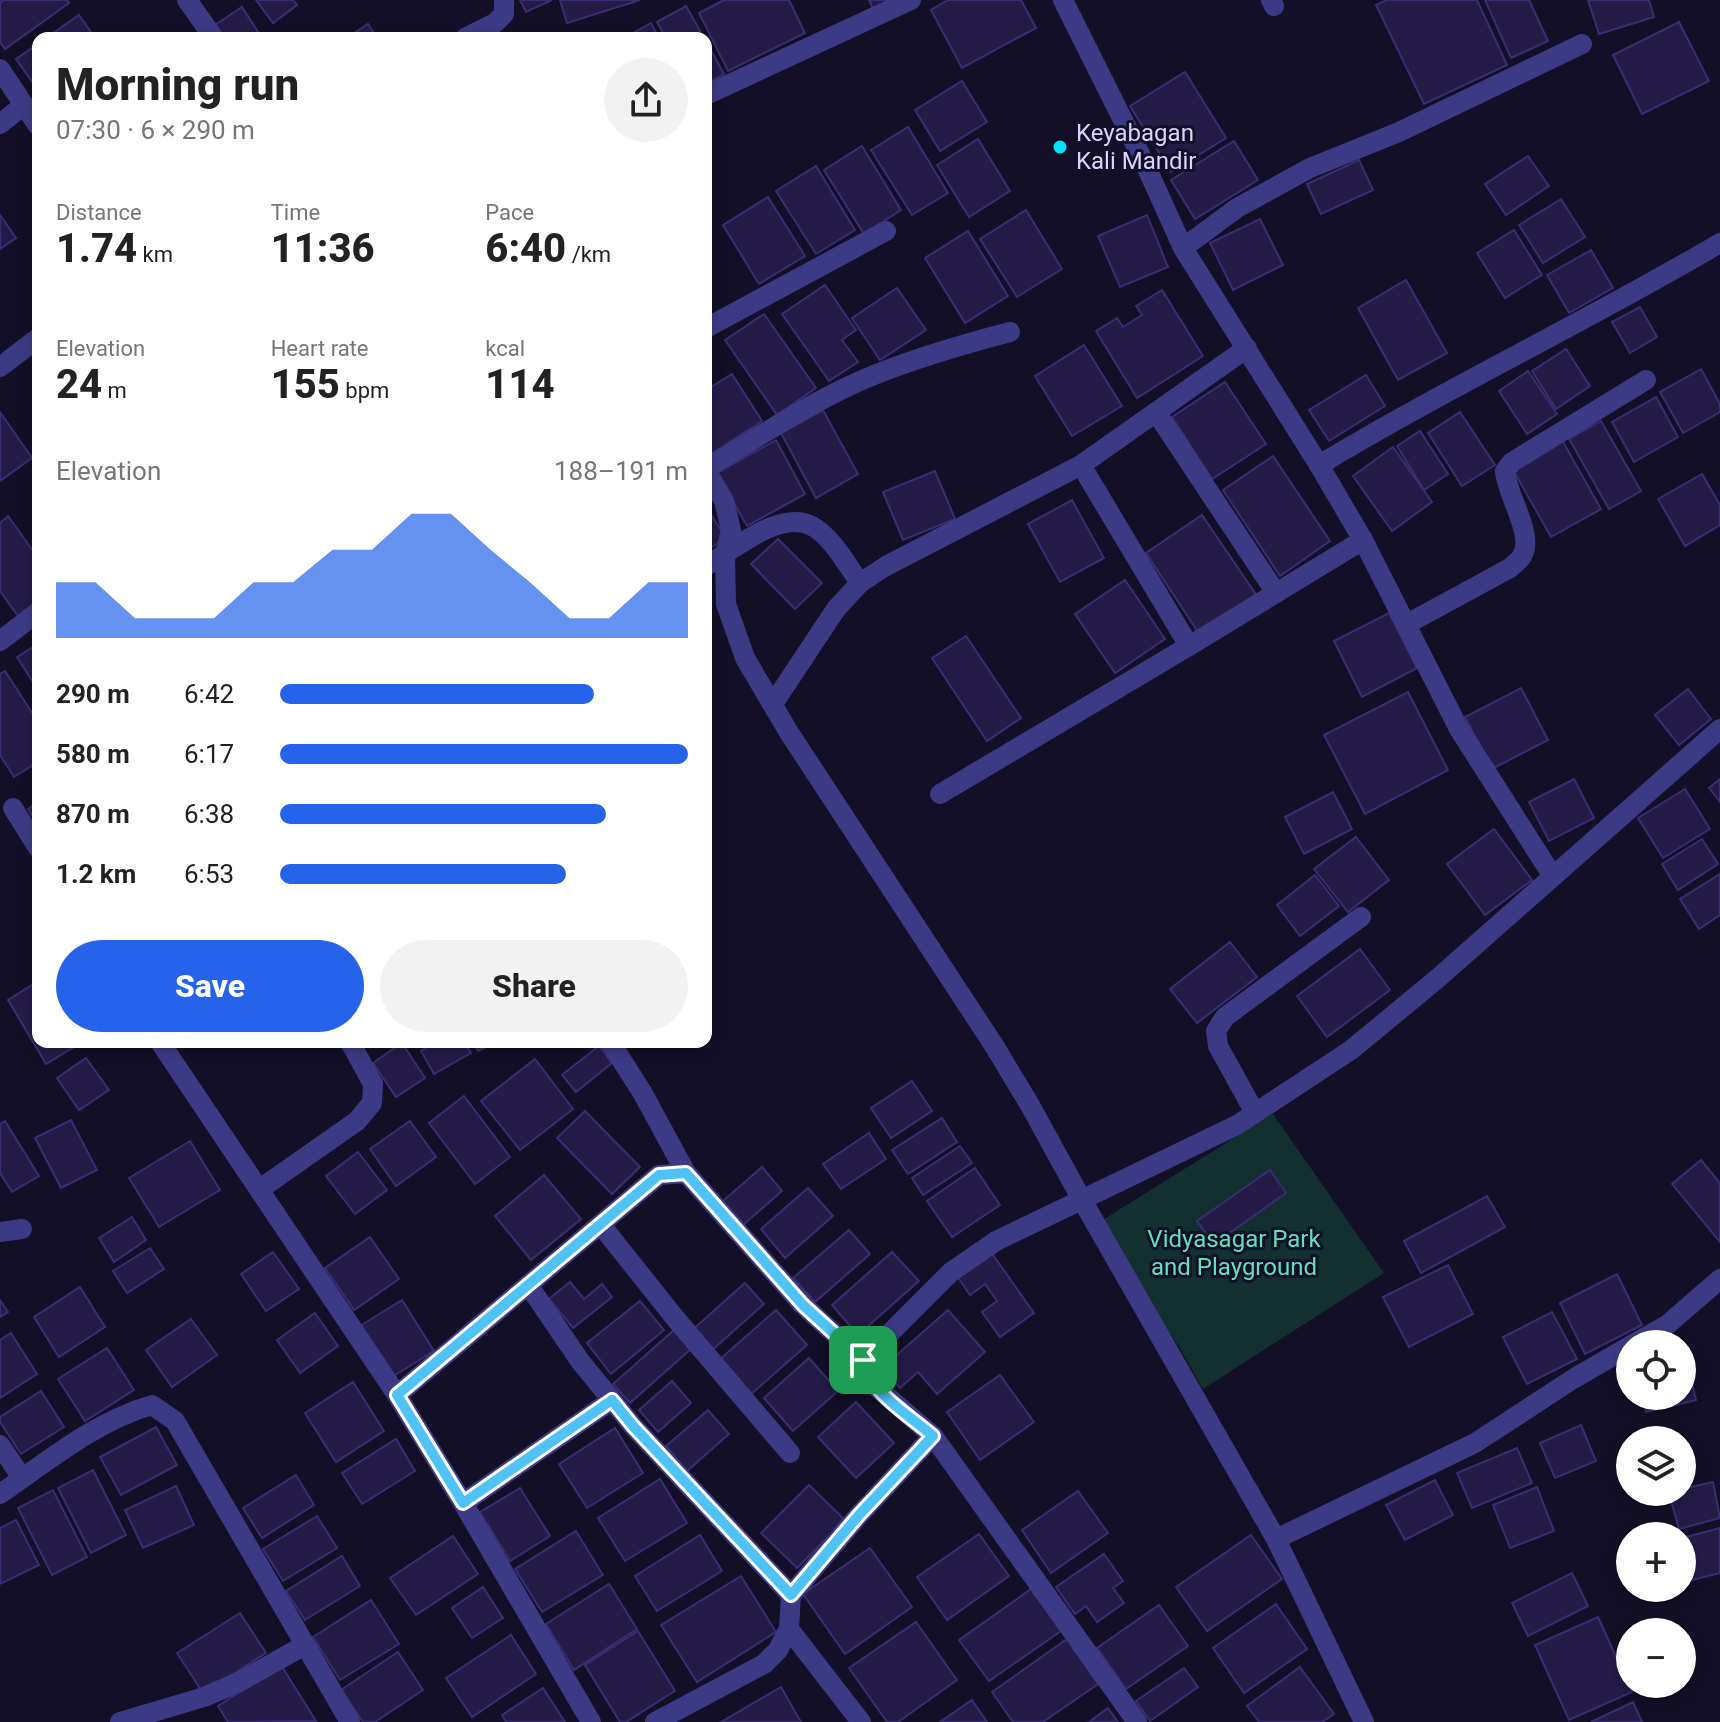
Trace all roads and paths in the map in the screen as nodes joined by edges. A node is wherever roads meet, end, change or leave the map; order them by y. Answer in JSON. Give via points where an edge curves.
{"nodes":[{"id":1,"x":187,"y":0,"type":"edge"},
{"id":2,"x":504,"y":0,"type":"edge"},
{"id":3,"x":911,"y":0,"type":"edge"},
{"id":4,"x":1063,"y":0,"type":"edge"},
{"id":5,"x":210,"y":32,"type":"edge"},
{"id":6,"x":477,"y":32,"type":"edge"},
{"id":7,"x":1582,"y":44,"type":"dead end"},
{"id":8,"x":0,"y":69,"type":"edge"},
{"id":9,"x":712,"y":92,"type":"edge"},
{"id":10,"x":24,"y":105,"type":"junction"},
{"id":11,"x":32,"y":117,"type":"edge"},
{"id":12,"x":0,"y":124,"type":"edge"},
{"id":13,"x":886,"y":231,"type":"dead end"},
{"id":14,"x":1719,"y":245,"type":"edge"},
{"id":15,"x":1183,"y":248,"type":"junction"},
{"id":16,"x":712,"y":325,"type":"edge"},
{"id":17,"x":1010,"y":332,"type":"dead end"},
{"id":18,"x":32,"y":343,"type":"edge"},
{"id":19,"x":1247,"y":348,"type":"junction"},
{"id":20,"x":0,"y":367,"type":"edge"},
{"id":21,"x":1646,"y":380,"type":"dead end"},
{"id":22,"x":1156,"y":412,"type":"junction"},
{"id":23,"x":712,"y":465,"type":"edge"},
{"id":24,"x":1081,"y":465,"type":"junction"},
{"id":25,"x":1319,"y":465,"type":"junction"},
{"id":26,"x":712,"y":480,"type":"edge"},
{"id":27,"x":1363,"y":540,"type":"junction"},
{"id":28,"x":725,"y":555,"type":"junction"},
{"id":29,"x":712,"y":563,"type":"edge"},
{"id":30,"x":860,"y":583,"type":"junction"},
{"id":31,"x":1276,"y":593,"type":"junction"},
{"id":32,"x":32,"y":617,"type":"edge"},
{"id":33,"x":1407,"y":624,"type":"junction"},
{"id":34,"x":0,"y":641,"type":"edge"},
{"id":35,"x":1189,"y":646,"type":"junction"},
{"id":36,"x":773,"y":704,"type":"junction"},
{"id":37,"x":1720,"y":729,"type":"edge"},
{"id":38,"x":940,"y":794,"type":"dead end"},
{"id":39,"x":13,"y":808,"type":"dead end"},
{"id":40,"x":32,"y":838,"type":"edge"},
{"id":41,"x":1552,"y":875,"type":"junction"},
{"id":42,"x":1361,"y":917,"type":"dead end"},
{"id":43,"x":164,"y":1048,"type":"edge"},
{"id":44,"x":353,"y":1048,"type":"edge"},
{"id":45,"x":614,"y":1048,"type":"edge"},
{"id":46,"x":1255,"y":1113,"type":"junction"},
{"id":47,"x":686,"y":1173,"type":"junction"},
{"id":48,"x":260,"y":1189,"type":"junction"},
{"id":49,"x":1082,"y":1200,"type":"junction"},
{"id":50,"x":601,"y":1225,"type":"junction"},
{"id":51,"x":22,"y":1229,"type":"dead end"},
{"id":52,"x":0,"y":1232,"type":"edge"},
{"id":53,"x":1720,"y":1279,"type":"edge"},
{"id":54,"x":529,"y":1286,"type":"junction"},
{"id":55,"x":1658,"y":1330,"type":"edge"},
{"id":56,"x":1616,"y":1354,"type":"edge"},
{"id":57,"x":863,"y":1360,"type":"junction"},
{"id":58,"x":397,"y":1395,"type":"junction"},
{"id":59,"x":612,"y":1400,"type":"junction"},
{"id":60,"x":933,"y":1436,"type":"junction"},
{"id":61,"x":0,"y":1445,"type":"edge"},
{"id":62,"x":790,"y":1453,"type":"dead end"},
{"id":63,"x":22,"y":1478,"type":"junction"},
{"id":64,"x":0,"y":1494,"type":"edge"},
{"id":65,"x":463,"y":1503,"type":"junction"},
{"id":66,"x":1276,"y":1539,"type":"junction"},
{"id":67,"x":791,"y":1595,"type":"junction"},
{"id":68,"x":789,"y":1629,"type":"junction"},
{"id":69,"x":305,"y":1645,"type":"junction"},
{"id":70,"x":120,"y":1722,"type":"edge"},
{"id":71,"x":350,"y":1722,"type":"edge"},
{"id":72,"x":591,"y":1722,"type":"edge"},
{"id":73,"x":655,"y":1722,"type":"edge"},
{"id":74,"x":861,"y":1722,"type":"edge"},
{"id":75,"x":1137,"y":1722,"type":"edge"},
{"id":76,"x":1364,"y":1722,"type":"edge"}],
"edges":[{"from":1,"to":5,"type":"street"},
{"from":2,"to":6,"type":"street","via":[[504,14]]},
{"from":3,"to":9,"type":"street"},
{"from":4,"to":15,"type":"street"},
{"from":7,"to":15,"type":"street","via":[[1399,132],[1310,168],[1237,208]]},
{"from":8,"to":10,"type":"street"},
{"from":10,"to":11,"type":"street"},
{"from":10,"to":12,"type":"street"},
{"from":13,"to":16,"type":"street"},
{"from":14,"to":25,"type":"street"},
{"from":15,"to":19,"type":"street"},
{"from":17,"to":23,"type":"street","via":[[934,352],[872,376]]},
{"from":18,"to":20,"type":"street"},
{"from":19,"to":22,"type":"street"},
{"from":19,"to":25,"type":"street"},
{"from":21,"to":33,"type":"street","via":[[1512,462],[1505,471],[1506,484],[1526,541],[1523,556]]},
{"from":22,"to":24,"type":"street"},
{"from":22,"to":31,"type":"street"},
{"from":24,"to":30,"type":"street"},
{"from":24,"to":35,"type":"street"},
{"from":25,"to":27,"type":"street"},
{"from":26,"to":28,"type":"street","via":[[731,530]]},
{"from":27,"to":31,"type":"street"},
{"from":27,"to":33,"type":"street"},
{"from":28,"to":29,"type":"street"},
{"from":28,"to":30,"type":"street","via":[[770,526],[793,521],[812,526]]},
{"from":28,"to":36,"type":"street","via":[[726,604],[745,658]]},
{"from":30,"to":36,"type":"street","via":[[836,609]]},
{"from":31,"to":35,"type":"street"},
{"from":32,"to":34,"type":"street"},
{"from":33,"to":41,"type":"street","via":[[1459,729]]},
{"from":35,"to":38,"type":"street"},
{"from":36,"to":49,"type":"street","via":[[995,1047]]},
{"from":37,"to":41,"type":"street"},
{"from":39,"to":40,"type":"street"},
{"from":41,"to":46,"type":"street","via":[[1351,1050]]},
{"from":42,"to":46,"type":"street","via":[[1225,1017],[1216,1031],[1218,1046]]},
{"from":43,"to":48,"type":"street"},
{"from":44,"to":48,"type":"street","via":[[373,1084],[372,1103],[357,1121]]},
{"from":45,"to":47,"type":"street"},
{"from":46,"to":49,"type":"street"},
{"from":47,"to":50,"type":"street","via":[[659,1175]]},
{"from":47,"to":57,"type":"street","via":[[803,1305]]},
{"from":48,"to":58,"type":"street"},
{"from":49,"to":57,"type":"street","via":[[996,1241],[951,1272]]},
{"from":49,"to":66,"type":"street"},
{"from":50,"to":54,"type":"street"},
{"from":50,"to":62,"type":"street"},
{"from":51,"to":52,"type":"street"},
{"from":53,"to":55,"type":"street"},
{"from":54,"to":58,"type":"street"},
{"from":54,"to":59,"type":"street"},
{"from":56,"to":66,"type":"street","via":[[1475,1443]]},
{"from":57,"to":60,"type":"street","via":[[874,1385]]},
{"from":58,"to":65,"type":"street"},
{"from":59,"to":65,"type":"street"},
{"from":59,"to":67,"type":"street"},
{"from":60,"to":67,"type":"street"},
{"from":60,"to":75,"type":"street"},
{"from":61,"to":63,"type":"street"},
{"from":63,"to":64,"type":"street"},
{"from":63,"to":69,"type":"street","via":[[81,1438],[152,1405],[175,1421]]},
{"from":65,"to":72,"type":"street"},
{"from":66,"to":76,"type":"street"},
{"from":67,"to":68,"type":"street"},
{"from":68,"to":73,"type":"street","via":[[764,1664]]},
{"from":68,"to":74,"type":"street"},
{"from":69,"to":70,"type":"street","via":[[204,1697]]},
{"from":69,"to":71,"type":"street"}]}
